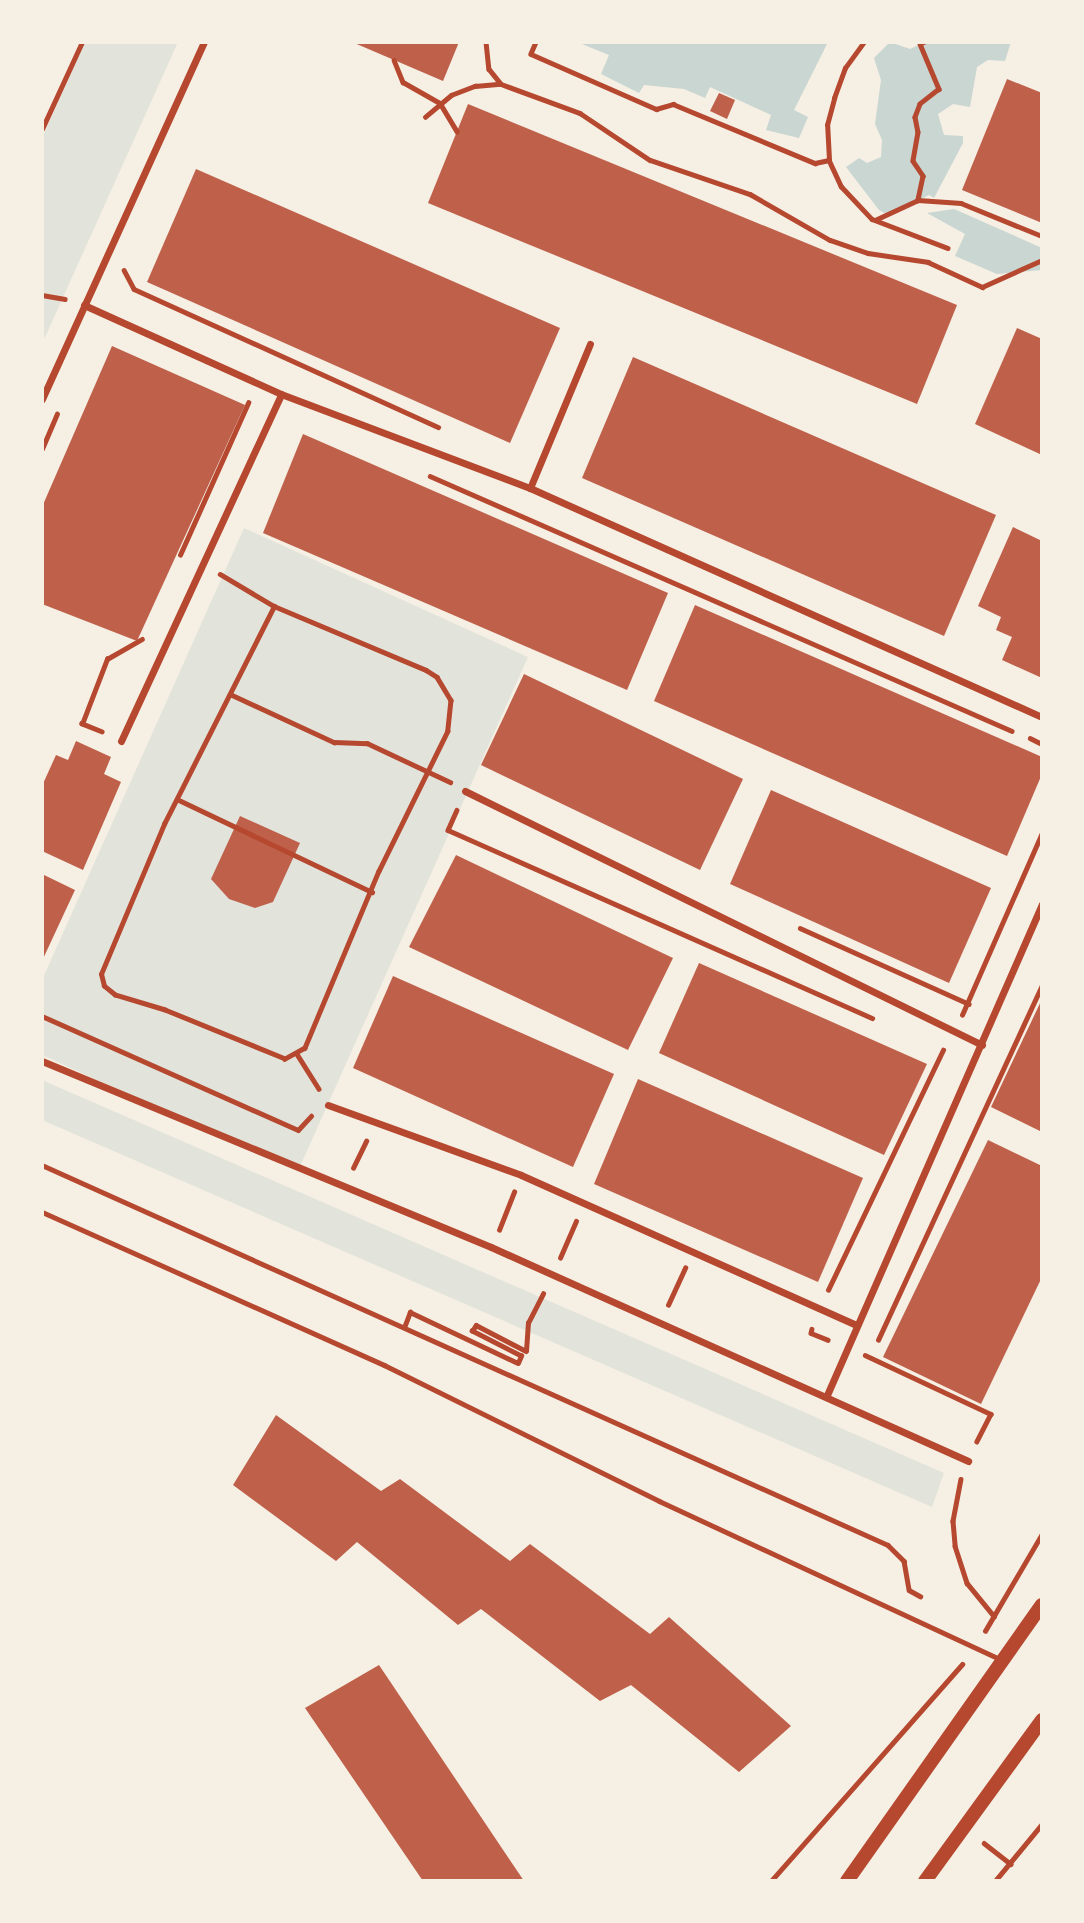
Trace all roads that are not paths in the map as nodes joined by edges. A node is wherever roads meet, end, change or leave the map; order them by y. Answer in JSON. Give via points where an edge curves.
{"nodes":[{"id":1,"x":204,"y":42,"type":"edge"},
{"id":2,"x":84,"y":305,"type":"junction"},
{"id":3,"x":590,"y":344,"type":"dead end"},
{"id":4,"x":281,"y":394,"type":"junction"},
{"id":5,"x":42,"y":399,"type":"edge"},
{"id":6,"x":530,"y":488,"type":"junction"},
{"id":7,"x":1042,"y":717,"type":"edge"},
{"id":8,"x":121,"y":741,"type":"road end"},
{"id":9,"x":465,"y":791,"type":"dead end"},
{"id":10,"x":1042,"y":904,"type":"edge"},
{"id":11,"x":982,"y":1045,"type":"junction"},
{"id":12,"x":42,"y":1061,"type":"edge"},
{"id":13,"x":328,"y":1105,"type":"dead end"},
{"id":14,"x":42,"y":1212,"type":"edge"},
{"id":15,"x":857,"y":1325,"type":"junction"},
{"id":16,"x":827,"y":1395,"type":"junction"},
{"id":17,"x":968,"y":1461,"type":"dead end"},
{"id":18,"x":1042,"y":1605,"type":"edge"},
{"id":19,"x":1005,"y":1662,"type":"junction"},
{"id":20,"x":1042,"y":1720,"type":"edge"},
{"id":21,"x":846,"y":1881,"type":"edge"},
{"id":22,"x":925,"y":1881,"type":"edge"}],
"edges":[{"from":1,"to":2,"type":"street"},
{"from":2,"to":4,"type":"street"},
{"from":2,"to":5,"type":"street"},
{"from":3,"to":6,"type":"street"},
{"from":4,"to":6,"type":"street"},
{"from":4,"to":8,"type":"street"},
{"from":6,"to":7,"type":"street"},
{"from":9,"to":11,"type":"street"},
{"from":10,"to":11,"type":"street"},
{"from":11,"to":15,"type":"street"},
{"from":12,"to":16,"type":"street","via":[[491,1247]]},
{"from":13,"to":15,"type":"street","via":[[521,1175]]},
{"from":14,"to":19,"type":"lane","via":[[384,1366],[659,1501]]},
{"from":15,"to":16,"type":"street"},
{"from":16,"to":17,"type":"street"},
{"from":18,"to":19,"type":"main road"},
{"from":19,"to":21,"type":"main road"},
{"from":20,"to":22,"type":"main road"}]}
